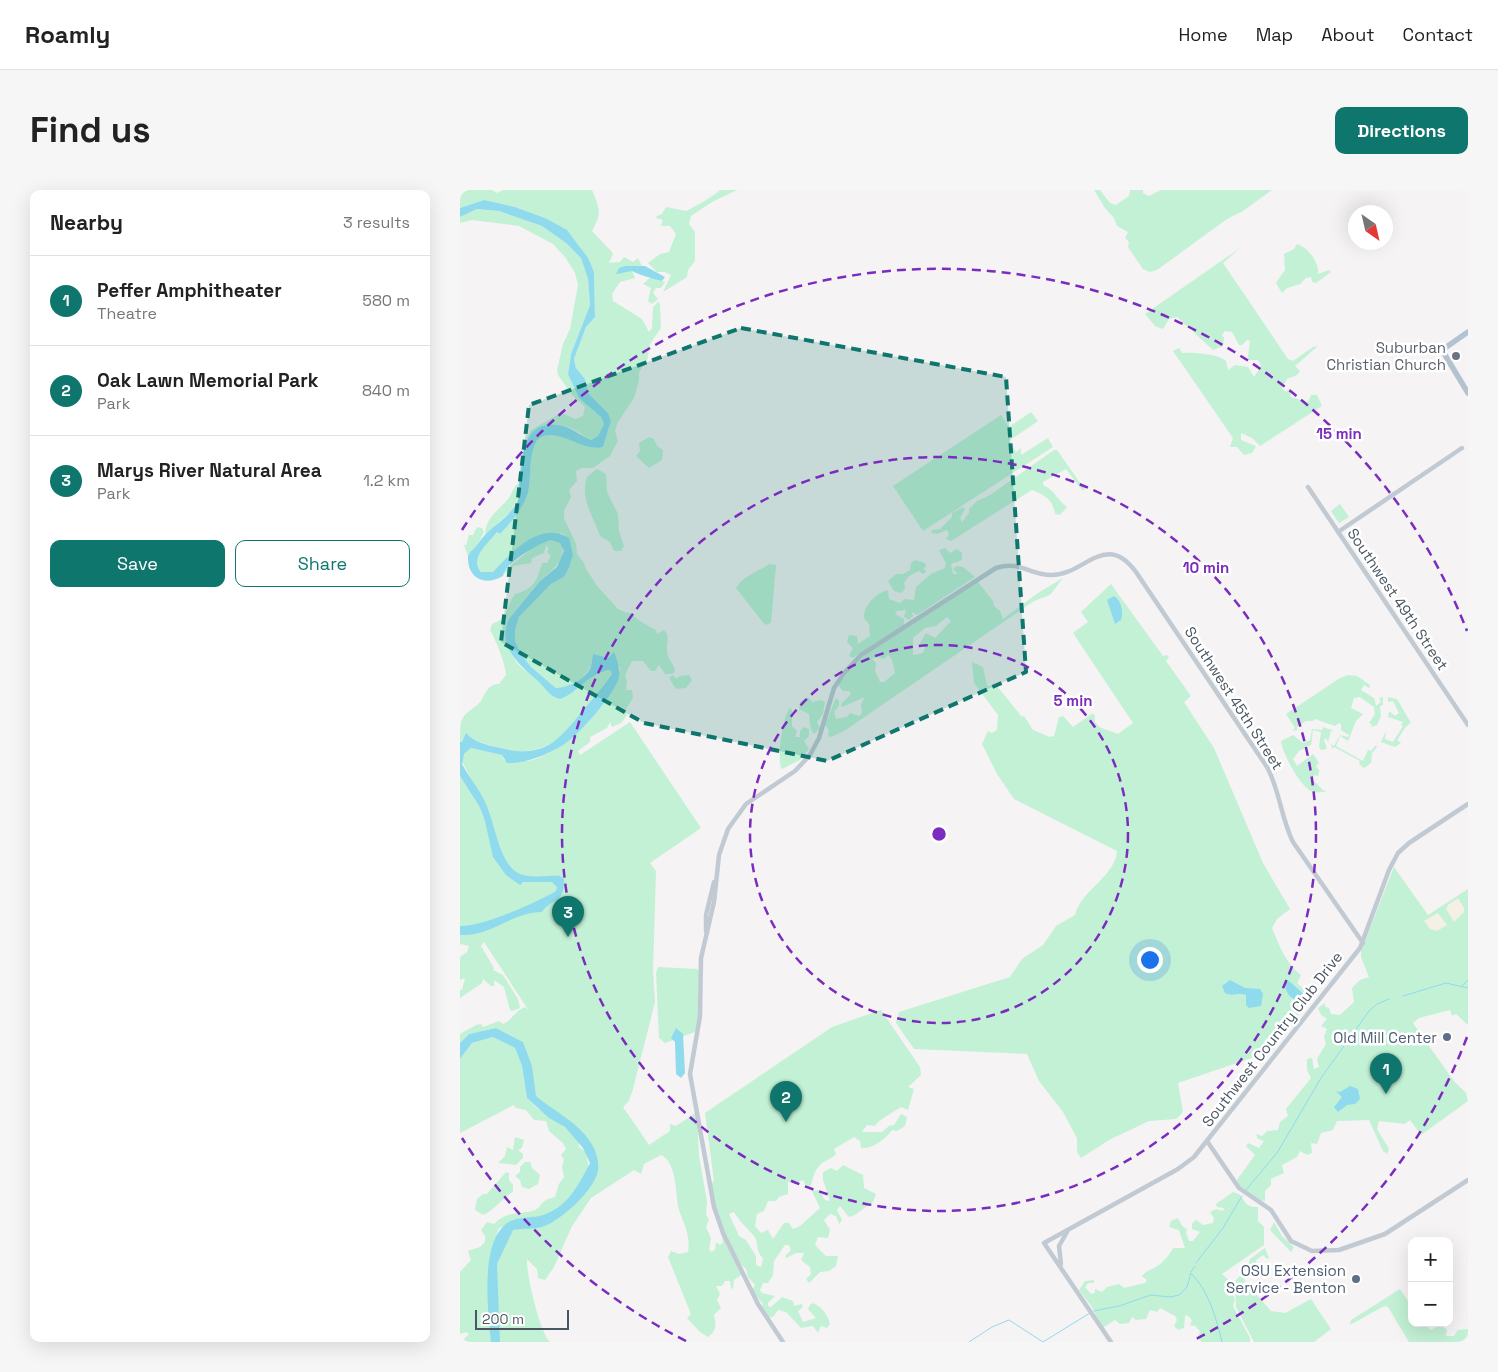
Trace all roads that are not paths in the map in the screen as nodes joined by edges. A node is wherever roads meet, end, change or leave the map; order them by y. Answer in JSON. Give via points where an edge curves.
{"nodes":[{"id":1,"x":1468,"y":332,"type":"edge"},
{"id":2,"x":1468,"y":393,"type":"edge"},
{"id":3,"x":1462,"y":448,"type":"dead end"},
{"id":4,"x":1308,"y":487,"type":"dead end"},
{"id":5,"x":1338,"y":532,"type":"junction"},
{"id":6,"x":1468,"y":725,"type":"edge"},
{"id":7,"x":1468,"y":804,"type":"edge"},
{"id":8,"x":1363,"y":943,"type":"junction"},
{"id":9,"x":1207,"y":1141,"type":"junction"},
{"id":10,"x":1468,"y":1180,"type":"edge"},
{"id":11,"x":1070,"y":1229,"type":"junction"},
{"id":12,"x":1063,"y":1270,"type":"junction"},
{"id":13,"x":783,"y":1342,"type":"edge"},
{"id":14,"x":1111,"y":1342,"type":"edge"}],
"edges":[{"from":1,"to":2,"type":"main road","via":[[1442,350]]},
{"from":3,"to":5,"type":"street"},
{"from":4,"to":5,"type":"street","name":"Southwest 49th Street"},
{"from":5,"to":6,"type":"street","name":"Southwest 49th Street"},
{"from":7,"to":8,"type":"street","name":"Southwest Country Club Drive","via":[[1398,853]]},
{"from":8,"to":9,"type":"street","name":"Southwest Country Club Drive"},
{"from":8,"to":13,"type":"street","name":"Southwest 45th Street","via":[[1293,842],[1277,788],[1267,767],[1125,560],[1113,555],[1096,556],[1056,575],[1018,566],[996,568],[861,655],[834,688],[810,756],[795,771],[750,800],[732,822],[721,845],[706,915],[701,958],[700,1016],[690,1074],[714,1207],[758,1304]]},
{"from":9,"to":10,"type":"street","via":[[1239,1188],[1266,1205],[1291,1240],[1312,1252],[1339,1250],[1380,1237]]},
{"from":9,"to":11,"type":"street","name":"Southwest Country Club Drive","via":[[1183,1166]]},
{"from":11,"to":12,"type":"street","via":[[1059,1246]]},
{"from":11,"to":12,"type":"street","name":"Southwest Country Club Drive","via":[[1044,1243]]},
{"from":12,"to":14,"type":"street"}]}
